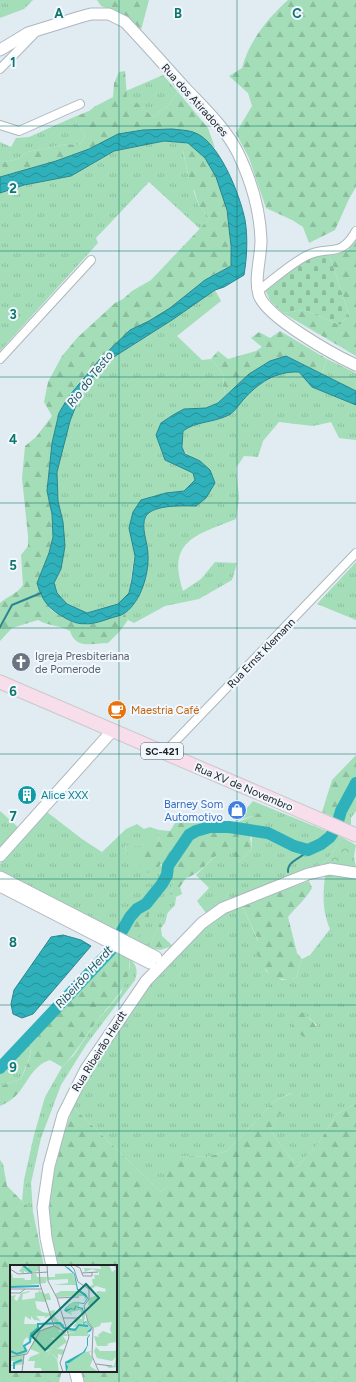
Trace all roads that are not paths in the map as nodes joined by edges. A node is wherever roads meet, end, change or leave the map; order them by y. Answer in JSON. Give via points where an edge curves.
{"nodes":[{"id":1,"x":38,"y":29,"type":"junction"},
{"id":2,"x":0,"y":50,"type":"edge"},
{"id":3,"x":0,"y":69,"type":"edge"},
{"id":4,"x":80,"y":104,"type":"dead end"},
{"id":5,"x":0,"y":125,"type":"edge"},
{"id":6,"x":356,"y":231,"type":"edge"},
{"id":7,"x":91,"y":260,"type":"dead end"},
{"id":8,"x":258,"y":290,"type":"junction"},
{"id":9,"x":0,"y":359,"type":"edge"},
{"id":10,"x":356,"y":365,"type":"edge"},
{"id":11,"x":356,"y":553,"type":"edge"},
{"id":12,"x":0,"y":682,"type":"edge"},
{"id":13,"x":113,"y":730,"type":"junction"},
{"id":14,"x":164,"y":752,"type":"junction"},
{"id":15,"x":352,"y":833,"type":"edge"},
{"id":16,"x":0,"y":856,"type":"edge"},
{"id":17,"x":356,"y":873,"type":"edge"},
{"id":18,"x":0,"y":877,"type":"edge"},
{"id":19,"x":0,"y":886,"type":"edge"},
{"id":20,"x":111,"y":938,"type":"junction"},
{"id":21,"x":155,"y":962,"type":"junction"},
{"id":22,"x":52,"y":1265,"type":"edge"},
{"id":23,"x":76,"y":1372,"type":"edge"},
{"id":24,"x":78,"y":1382,"type":"edge"}],
"edges":[{"from":1,"to":2,"type":"street","name":"Rua dos Atiradores","via":[[21,36]]},
{"from":1,"to":3,"type":"street"},
{"from":1,"to":8,"type":"street","name":"Rua dos Atiradores","via":[[91,14],[115,16],[130,28],[216,122],[237,151],[257,207],[261,242]]},
{"from":4,"to":5,"type":"street","via":[[19,131]]},
{"from":6,"to":8,"type":"street","via":[[341,249],[305,257]]},
{"from":7,"to":9,"type":"street"},
{"from":8,"to":10,"type":"street","via":[[263,303],[278,318],[332,353]]},
{"from":11,"to":14,"type":"street","name":"Rua Ernst Klemann"},
{"from":12,"to":13,"type":"main road","name":"Rua XV de Novembro","number":"SC-421"},
{"from":13,"to":14,"type":"main road","name":"Rua XV de Novembro","number":"SC-421"},
{"from":13,"to":16,"type":"street"},
{"from":14,"to":15,"type":"main road","name":"Rua XV de Novembro","number":"SC-421"},
{"from":17,"to":21,"type":"street","name":"Rua Ribeirão Herdt","via":[[320,871],[238,901],[212,915],[174,951]]},
{"from":18,"to":20,"type":"street"},
{"from":19,"to":20,"type":"street"},
{"from":20,"to":21,"type":"street"},
{"from":21,"to":22,"type":"street","name":"Rua Ribeirão Herdt","via":[[146,982],[86,1069],[64,1115],[49,1166],[43,1207]]},
{"from":23,"to":24,"type":"street"}]}
